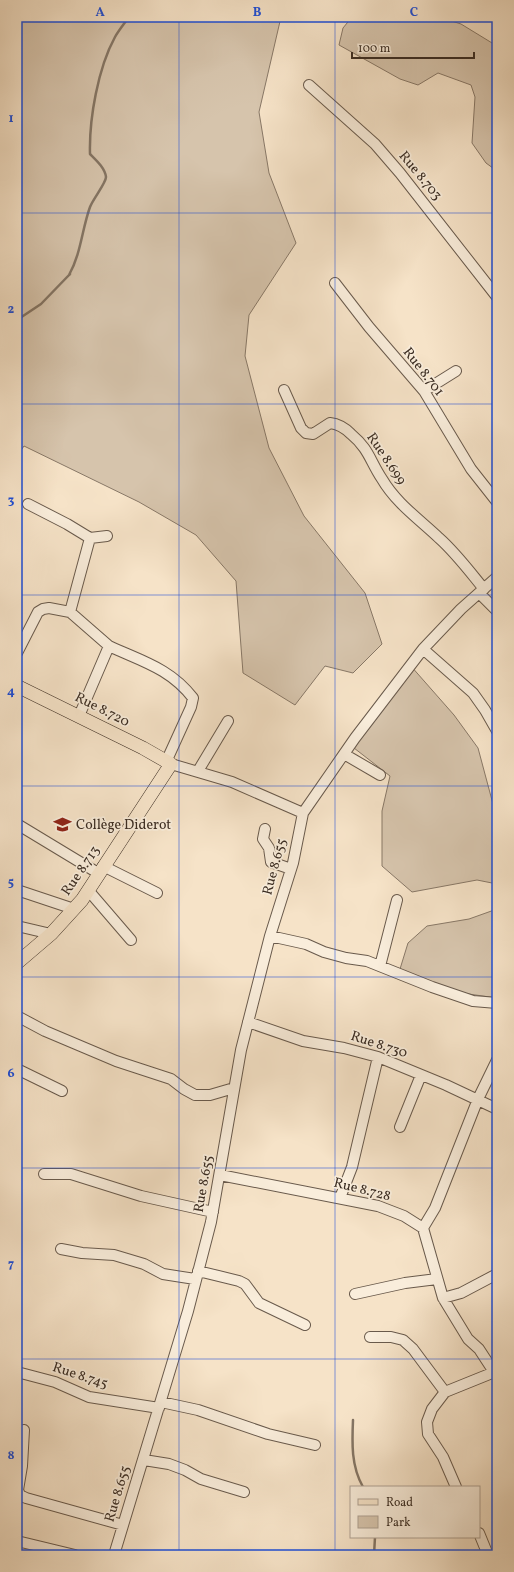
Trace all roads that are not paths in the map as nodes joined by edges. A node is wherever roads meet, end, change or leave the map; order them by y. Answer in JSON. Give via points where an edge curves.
{"nodes":[{"id":1,"x":309,"y":85,"type":"dead end"},
{"id":2,"x":335,"y":283,"type":"dead end"},
{"id":3,"x":497,"y":297,"type":"edge"},
{"id":4,"x":456,"y":371,"type":"dead end"},
{"id":5,"x":284,"y":390,"type":"dead end"},
{"id":6,"x":424,"y":391,"type":"junction"},
{"id":7,"x":497,"y":502,"type":"edge"},
{"id":8,"x":28,"y":504,"type":"dead end"},
{"id":9,"x":107,"y":536,"type":"dead end"},
{"id":10,"x":90,"y":538,"type":"junction"},
{"id":11,"x":497,"y":577,"type":"edge"},
{"id":12,"x":481,"y":591,"type":"junction"},
{"id":13,"x":497,"y":611,"type":"edge"},
{"id":14,"x":70,"y":612,"type":"junction"},
{"id":15,"x":108,"y":646,"type":"junction"},
{"id":16,"x":423,"y":649,"type":"junction"},
{"id":17,"x":17,"y":653,"type":"edge"},
{"id":18,"x":17,"y":686,"type":"edge"},
{"id":19,"x":79,"y":716,"type":"junction"},
{"id":20,"x":228,"y":721,"type":"dead end"},
{"id":21,"x":497,"y":731,"type":"edge"},
{"id":22,"x":344,"y":754,"type":"junction"},
{"id":23,"x":169,"y":763,"type":"junction"},
{"id":24,"x":198,"y":771,"type":"junction"},
{"id":25,"x":380,"y":775,"type":"dead end"},
{"id":26,"x":303,"y":813,"type":"junction"},
{"id":27,"x":17,"y":824,"type":"edge"},
{"id":28,"x":265,"y":829,"type":"dead end"},
{"id":29,"x":291,"y":869,"type":"junction"},
{"id":30,"x":101,"y":870,"type":"junction"},
{"id":31,"x":17,"y":890,"type":"edge"},
{"id":32,"x":88,"y":890,"type":"junction"},
{"id":33,"x":157,"y":892,"type":"dead end"},
{"id":34,"x":396,"y":900,"type":"dead end"},
{"id":35,"x":74,"y":909,"type":"junction"},
{"id":36,"x":17,"y":926,"type":"edge"},
{"id":37,"x":51,"y":934,"type":"junction"},
{"id":38,"x":270,"y":936,"type":"junction"},
{"id":39,"x":131,"y":940,"type":"dead end"},
{"id":40,"x":17,"y":963,"type":"edge"},
{"id":41,"x":380,"y":966,"type":"junction"},
{"id":42,"x":497,"y":1003,"type":"edge"},
{"id":43,"x":17,"y":1016,"type":"edge"},
{"id":44,"x":248,"y":1022,"type":"junction"},
{"id":45,"x":378,"y":1058,"type":"junction"},
{"id":46,"x":497,"y":1060,"type":"edge"},
{"id":47,"x":17,"y":1070,"type":"edge"},
{"id":48,"x":421,"y":1075,"type":"junction"},
{"id":49,"x":234,"y":1088,"type":"junction"},
{"id":50,"x":62,"y":1091,"type":"dead end"},
{"id":51,"x":478,"y":1099,"type":"junction"},
{"id":52,"x":497,"y":1109,"type":"edge"},
{"id":53,"x":400,"y":1127,"type":"dead end"},
{"id":54,"x":44,"y":1174,"type":"dead end"},
{"id":55,"x":220,"y":1175,"type":"junction"},
{"id":56,"x":340,"y":1198,"type":"junction"},
{"id":57,"x":213,"y":1212,"type":"junction"},
{"id":58,"x":423,"y":1228,"type":"junction"},
{"id":59,"x":61,"y":1249,"type":"dead end"},
{"id":60,"x":497,"y":1274,"type":"edge"},
{"id":61,"x":197,"y":1275,"type":"junction"},
{"id":62,"x":437,"y":1279,"type":"junction"},
{"id":63,"x":356,"y":1294,"type":"dead end"},
{"id":64,"x":443,"y":1298,"type":"junction"},
{"id":65,"x":305,"y":1325,"type":"dead end"},
{"id":66,"x":370,"y":1337,"type":"dead end"},
{"id":67,"x":496,"y":1371,"type":"edge"},
{"id":68,"x":17,"y":1372,"type":"edge"},
{"id":69,"x":445,"y":1392,"type":"junction"},
{"id":70,"x":160,"y":1405,"type":"junction"},
{"id":71,"x":24,"y":1430,"type":"dead end"},
{"id":72,"x":315,"y":1445,"type":"dead end"},
{"id":73,"x":144,"y":1460,"type":"junction"},
{"id":74,"x":456,"y":1486,"type":"edge"},
{"id":75,"x":244,"y":1492,"type":"dead end"},
{"id":76,"x":123,"y":1525,"type":"junction"},
{"id":77,"x":480,"y":1535,"type":"edge"},
{"id":78,"x":17,"y":1541,"type":"edge"},
{"id":79,"x":75,"y":1555,"type":"edge"},
{"id":80,"x":114,"y":1555,"type":"edge"},
{"id":81,"x":488,"y":1555,"type":"edge"}],
"edges":[{"from":1,"to":3,"type":"street","name":"Rue 8.703","via":[[375,144]]},
{"from":2,"to":6,"type":"street","name":"Rue 8.701","via":[[369,328]]},
{"from":4,"to":6,"type":"street"},
{"from":5,"to":12,"type":"street","name":"Rue 8.699","via":[[301,428],[306,433],[313,434],[330,423],[335,423],[362,443],[389,489],[440,539]]},
{"from":6,"to":7,"type":"street","name":"Rue 8.701","via":[[471,469]]},
{"from":8,"to":10,"type":"street"},
{"from":9,"to":10,"type":"street"},
{"from":10,"to":14,"type":"street"},
{"from":11,"to":12,"type":"street","name":"Rue 8.655"},
{"from":12,"to":13,"type":"street"},
{"from":12,"to":16,"type":"street","name":"Rue 8.655"},
{"from":14,"to":15,"type":"street"},
{"from":14,"to":17,"type":"street","via":[[49,608],[38,612]]},
{"from":15,"to":19,"type":"street"},
{"from":15,"to":23,"type":"street","via":[[163,670],[184,686],[192,698]]},
{"from":16,"to":21,"type":"street","via":[[473,693]]},
{"from":16,"to":22,"type":"street","name":"Rue 8.655"},
{"from":18,"to":19,"type":"main road","name":"Rue 8.720"},
{"from":19,"to":23,"type":"main road","name":"Rue 8.720"},
{"from":20,"to":24,"type":"street"},
{"from":22,"to":25,"type":"street"},
{"from":22,"to":26,"type":"street","name":"Rue 8.655"},
{"from":23,"to":24,"type":"street"},
{"from":23,"to":30,"type":"main road","name":"Rue 8.713"},
{"from":24,"to":26,"type":"street","via":[[247,788]]},
{"from":26,"to":29,"type":"street","name":"Rue 8.655"},
{"from":27,"to":30,"type":"street"},
{"from":28,"to":29,"type":"street","via":[[263,839],[270,848],[271,862]]},
{"from":29,"to":38,"type":"street","name":"Rue 8.655"},
{"from":30,"to":32,"type":"main road","name":"Rue 8.713"},
{"from":30,"to":33,"type":"street"},
{"from":31,"to":35,"type":"street"},
{"from":32,"to":35,"type":"main road","name":"Rue 8.713"},
{"from":32,"to":39,"type":"street"},
{"from":34,"to":41,"type":"street"},
{"from":35,"to":37,"type":"main road","name":"Rue 8.713"},
{"from":36,"to":37,"type":"street"},
{"from":37,"to":40,"type":"main road","name":"Rue 8.713"},
{"from":38,"to":41,"type":"street"},
{"from":38,"to":44,"type":"street","name":"Rue 8.655"},
{"from":41,"to":42,"type":"street","via":[[473,1001]]},
{"from":43,"to":49,"type":"street","via":[[45,1031],[116,1061],[171,1079],[195,1095],[210,1095]]},
{"from":44,"to":45,"type":"street","name":"Rue 8.730","via":[[303,1041],[344,1048]]},
{"from":44,"to":49,"type":"street","name":"Rue 8.655"},
{"from":45,"to":48,"type":"street","name":"Rue 8.730"},
{"from":45,"to":56,"type":"street","via":[[352,1167]]},
{"from":46,"to":51,"type":"street"},
{"from":47,"to":50,"type":"street"},
{"from":48,"to":51,"type":"street","name":"Rue 8.730"},
{"from":48,"to":53,"type":"street"},
{"from":49,"to":55,"type":"street","name":"Rue 8.655"},
{"from":51,"to":52,"type":"street","name":"Rue 8.730"},
{"from":51,"to":58,"type":"street","via":[[435,1208]]},
{"from":54,"to":57,"type":"street","via":[[71,1174],[141,1196]]},
{"from":55,"to":56,"type":"street","name":"Rue 8.728"},
{"from":55,"to":57,"type":"street","name":"Rue 8.655"},
{"from":56,"to":58,"type":"street","name":"Rue 8.728","via":[[378,1206],[404,1216]]},
{"from":57,"to":61,"type":"street","name":"Rue 8.655"},
{"from":58,"to":62,"type":"street"},
{"from":59,"to":61,"type":"street","via":[[82,1253],[114,1254],[144,1264],[163,1274]]},
{"from":60,"to":64,"type":"street","via":[[461,1293]]},
{"from":61,"to":65,"type":"street","via":[[239,1281],[245,1284],[259,1303]]},
{"from":61,"to":70,"type":"street","name":"Rue 8.655"},
{"from":62,"to":63,"type":"street"},
{"from":62,"to":64,"type":"street"},
{"from":64,"to":67,"type":"street","via":[[468,1339]]},
{"from":66,"to":69,"type":"street","via":[[403,1340],[413,1349]]},
{"from":67,"to":69,"type":"street"},
{"from":68,"to":70,"type":"street","name":"Rue 8.745","via":[[55,1382],[89,1397]]},
{"from":69,"to":74,"type":"street","via":[[432,1409],[427,1422],[428,1434],[443,1457]]},
{"from":70,"to":72,"type":"street","name":"Rue 8.745","via":[[198,1410],[268,1434]]},
{"from":70,"to":73,"type":"street","name":"Rue 8.655"},
{"from":71,"to":76,"type":"street","via":[[18,1490],[20,1495]]},
{"from":73,"to":75,"type":"street","via":[[169,1464],[201,1479]]},
{"from":73,"to":76,"type":"street","name":"Rue 8.655"},
{"from":76,"to":80,"type":"street","name":"Rue 8.655"},
{"from":77,"to":81,"type":"street"},
{"from":78,"to":79,"type":"street"}]}
